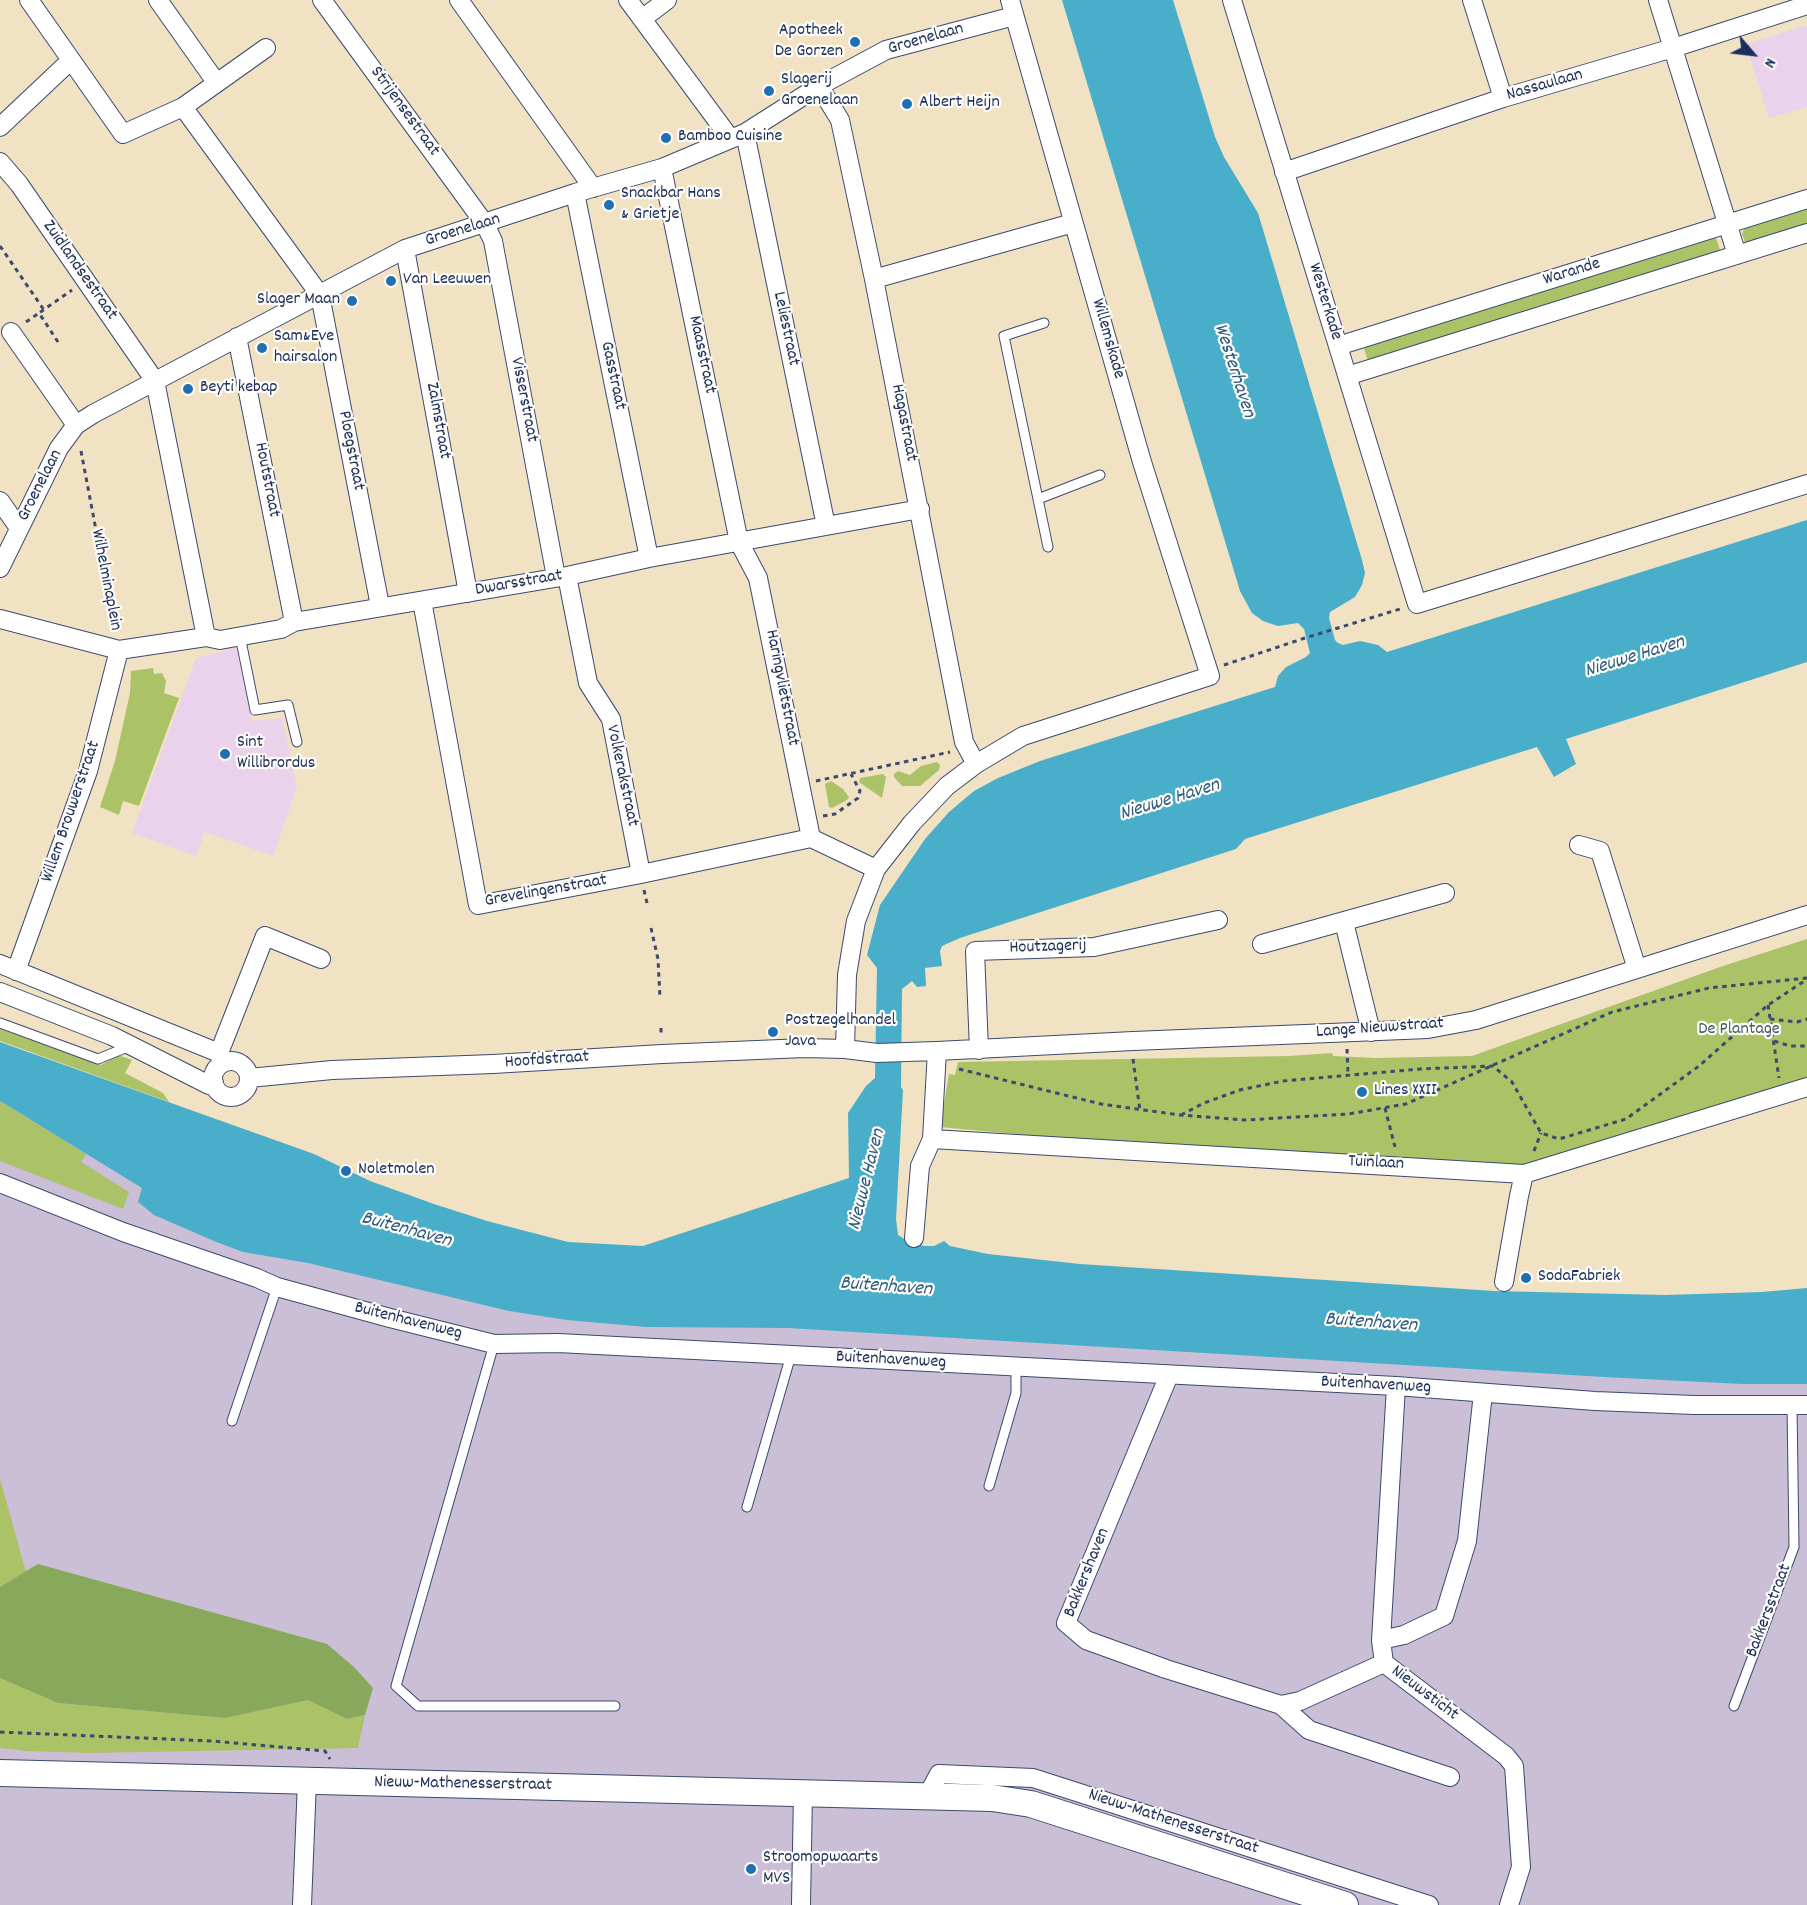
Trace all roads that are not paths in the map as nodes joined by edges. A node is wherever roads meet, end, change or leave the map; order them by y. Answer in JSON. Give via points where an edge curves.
{"nodes":[{"id":1,"x":29,"y":0,"type":"edge"},
{"id":2,"x":159,"y":0,"type":"edge"},
{"id":3,"x":322,"y":0,"type":"edge"},
{"id":4,"x":459,"y":0,"type":"edge"},
{"id":5,"x":628,"y":0,"type":"edge"},
{"id":6,"x":667,"y":0,"type":"edge"},
{"id":7,"x":1232,"y":0,"type":"edge"},
{"id":8,"x":1472,"y":0,"type":"edge"},
{"id":9,"x":1658,"y":0,"type":"edge"},
{"id":10,"x":1807,"y":5,"type":"edge"},
{"id":11,"x":1012,"y":8,"type":"edge"},
{"id":12,"x":642,"y":19,"type":"junction"},
{"id":13,"x":266,"y":48,"type":"dead end"},
{"id":14,"x":1673,"y":48,"type":"junction"},
{"id":15,"x":70,"y":61,"type":"junction"},
{"id":16,"x":216,"y":82,"type":"junction"},
{"id":17,"x":819,"y":86,"type":"junction"},
{"id":18,"x":1503,"y":98,"type":"junction"},
{"id":19,"x":183,"y":107,"type":"junction"},
{"id":20,"x":0,"y":128,"type":"edge"},
{"id":21,"x":738,"y":135,"type":"junction"},
{"id":22,"x":0,"y":162,"type":"edge"},
{"id":23,"x":663,"y":168,"type":"junction"},
{"id":24,"x":1284,"y":172,"type":"junction"},
{"id":25,"x":593,"y":188,"type":"junction"},
{"id":26,"x":575,"y":194,"type":"junction"},
{"id":27,"x":1807,"y":199,"type":"edge"},
{"id":28,"x":1073,"y":223,"type":"junction"},
{"id":29,"x":485,"y":224,"type":"junction"},
{"id":30,"x":1726,"y":225,"type":"junction"},
{"id":31,"x":1807,"y":233,"type":"edge"},
{"id":32,"x":405,"y":249,"type":"junction"},
{"id":33,"x":1737,"y":255,"type":"junction"},
{"id":34,"x":874,"y":279,"type":"junction"},
{"id":35,"x":320,"y":296,"type":"junction"},
{"id":36,"x":1044,"y":323,"type":"dead end"},
{"id":37,"x":11,"y":332,"type":"dead end"},
{"id":38,"x":237,"y":338,"type":"junction"},
{"id":39,"x":1338,"y":346,"type":"junction"},
{"id":40,"x":1347,"y":376,"type":"junction"},
{"id":41,"x":155,"y":381,"type":"junction"},
{"id":42,"x":76,"y":425,"type":"junction"},
{"id":43,"x":1100,"y":475,"type":"dead end"},
{"id":44,"x":1807,"y":484,"type":"edge"},
{"id":45,"x":1038,"y":500,"type":"junction"},
{"id":46,"x":0,"y":501,"type":"edge"},
{"id":47,"x":920,"y":509,"type":"junction"},
{"id":48,"x":826,"y":526,"type":"junction"},
{"id":49,"x":19,"y":528,"type":"junction"},
{"id":50,"x":739,"y":542,"type":"junction"},
{"id":51,"x":1048,"y":547,"type":"dead end"},
{"id":52,"x":649,"y":558,"type":"junction"},
{"id":53,"x":0,"y":568,"type":"edge"},
{"id":54,"x":562,"y":577,"type":"junction"},
{"id":55,"x":468,"y":593,"type":"junction"},
{"id":56,"x":422,"y":601,"type":"junction"},
{"id":57,"x":380,"y":606,"type":"junction"},
{"id":58,"x":0,"y":619,"type":"edge"},
{"id":59,"x":294,"y":622,"type":"junction"},
{"id":60,"x":240,"y":636,"type":"junction"},
{"id":61,"x":207,"y":638,"type":"junction"},
{"id":62,"x":119,"y":650,"type":"junction"},
{"id":63,"x":297,"y":741,"type":"dead end"},
{"id":64,"x":976,"y":764,"type":"junction"},
{"id":65,"x":811,"y":838,"type":"junction"},
{"id":66,"x":1579,"y":845,"type":"dead end"},
{"id":67,"x":876,"y":869,"type":"junction"},
{"id":68,"x":641,"y":874,"type":"junction"},
{"id":69,"x":1445,"y":893,"type":"dead end"},
{"id":70,"x":1807,"y":915,"type":"edge"},
{"id":71,"x":1218,"y":920,"type":"dead end"},
{"id":72,"x":1344,"y":922,"type":"junction"},
{"id":73,"x":1262,"y":944,"type":"dead end"},
{"id":74,"x":321,"y":959,"type":"dead end"},
{"id":75,"x":8,"y":967,"type":"edge"},
{"id":76,"x":1637,"y":969,"type":"junction"},
{"id":77,"x":0,"y":992,"type":"edge"},
{"id":78,"x":0,"y":1023,"type":"edge"},
{"id":79,"x":1371,"y":1032,"type":"junction"},
{"id":80,"x":130,"y":1045,"type":"junction"},
{"id":81,"x":845,"y":1048,"type":"junction"},
{"id":82,"x":979,"y":1050,"type":"junction"},
{"id":83,"x":937,"y":1051,"type":"junction"},
{"id":84,"x":221,"y":1058,"type":"junction"},
{"id":85,"x":249,"y":1078,"type":"junction"},
{"id":86,"x":214,"y":1083,"type":"junction"},
{"id":87,"x":1807,"y":1087,"type":"edge"},
{"id":88,"x":932,"y":1139,"type":"junction"},
{"id":89,"x":1524,"y":1174,"type":"junction"},
{"id":90,"x":0,"y":1183,"type":"edge"},
{"id":91,"x":914,"y":1238,"type":"dead end"},
{"id":92,"x":1504,"y":1282,"type":"dead end"},
{"id":93,"x":277,"y":1287,"type":"junction"},
{"id":94,"x":494,"y":1344,"type":"junction"},
{"id":95,"x":791,"y":1355,"type":"junction"},
{"id":96,"x":1016,"y":1367,"type":"junction"},
{"id":97,"x":1169,"y":1375,"type":"junction"},
{"id":98,"x":1396,"y":1386,"type":"junction"},
{"id":99,"x":1483,"y":1393,"type":"junction"},
{"id":100,"x":1799,"y":1405,"type":"edge"},
{"id":101,"x":232,"y":1421,"type":"dead end"},
{"id":102,"x":989,"y":1486,"type":"dead end"},
{"id":103,"x":747,"y":1507,"type":"dead end"},
{"id":104,"x":1381,"y":1640,"type":"junction"},
{"id":105,"x":1384,"y":1663,"type":"junction"},
{"id":106,"x":1281,"y":1705,"type":"junction"},
{"id":107,"x":615,"y":1706,"type":"dead end"},
{"id":108,"x":1734,"y":1706,"type":"dead end"},
{"id":109,"x":0,"y":1773,"type":"edge"},
{"id":110,"x":1450,"y":1777,"type":"dead end"},
{"id":111,"x":307,"y":1781,"type":"junction"},
{"id":112,"x":803,"y":1793,"type":"junction"},
{"id":113,"x":926,"y":1798,"type":"junction"},
{"id":114,"x":302,"y":1905,"type":"edge"},
{"id":115,"x":801,"y":1905,"type":"edge"},
{"id":116,"x":1344,"y":1905,"type":"edge"},
{"id":117,"x":1429,"y":1905,"type":"edge"},
{"id":118,"x":1509,"y":1905,"type":"edge"}],
"edges":[{"from":1,"to":15,"type":"street"},
{"from":2,"to":16,"type":"street"},
{"from":3,"to":29,"type":"street","name":"Strijensestraat"},
{"from":4,"to":25,"type":"street"},
{"from":5,"to":12,"type":"street"},
{"from":6,"to":12,"type":"street"},
{"from":7,"to":24,"type":"street","name":"Westerkade"},
{"from":8,"to":18,"type":"street"},
{"from":9,"to":14,"type":"street"},
{"from":10,"to":14,"type":"street","name":"Nassaulaan"},
{"from":11,"to":17,"type":"street","name":"Groenelaan","via":[[886,50]]},
{"from":11,"to":28,"type":"street","name":"Willemskade"},
{"from":12,"to":21,"type":"street"},
{"from":13,"to":16,"type":"street"},
{"from":14,"to":18,"type":"street","name":"Nassaulaan"},
{"from":14,"to":30,"type":"street"},
{"from":15,"to":19,"type":"street","via":[[123,134]]},
{"from":15,"to":20,"type":"street"},
{"from":16,"to":19,"type":"street"},
{"from":17,"to":21,"type":"street","name":"Groenelaan"},
{"from":17,"to":34,"type":"street","name":"Hagastraat","via":[[840,120]]},
{"from":18,"to":24,"type":"street","name":"Nassaulaan"},
{"from":19,"to":35,"type":"street"},
{"from":21,"to":23,"type":"street","name":"Groenelaan"},
{"from":21,"to":48,"type":"street","name":"Leliestraat"},
{"from":22,"to":41,"type":"street","name":"Zuidlandsestraat"},
{"from":23,"to":25,"type":"street","name":"Groenelaan"},
{"from":23,"to":50,"type":"street","name":"Maasstraat"},
{"from":24,"to":39,"type":"street","name":"Westerkade"},
{"from":25,"to":26,"type":"street","name":"Groenelaan"},
{"from":26,"to":29,"type":"street","name":"Groenelaan"},
{"from":26,"to":52,"type":"street","name":"Gasstraat"},
{"from":27,"to":30,"type":"street","name":"Warande"},
{"from":28,"to":34,"type":"street"},
{"from":28,"to":64,"type":"street","name":"Willemskade","via":[[1139,463],[1209,673],[1023,736]]},
{"from":29,"to":32,"type":"street","name":"Groenelaan"},
{"from":29,"to":54,"type":"street","name":"Visserstraat","via":[[494,241]]},
{"from":30,"to":33,"type":"street"},
{"from":30,"to":39,"type":"street","name":"Warande"},
{"from":31,"to":33,"type":"street","name":"Warande"},
{"from":32,"to":35,"type":"street","name":"Groenelaan"},
{"from":32,"to":55,"type":"street","name":"Zalmstraat"},
{"from":33,"to":40,"type":"street","name":"Warande"},
{"from":34,"to":47,"type":"street","name":"Hagastraat"},
{"from":35,"to":38,"type":"street","name":"Groenelaan"},
{"from":35,"to":57,"type":"street","name":"Ploegstraat"},
{"from":36,"to":45,"type":"lane","via":[[1004,336]]},
{"from":37,"to":42,"type":"street"},
{"from":38,"to":41,"type":"street","name":"Groenelaan"},
{"from":38,"to":59,"type":"street","name":"Houtstraat"},
{"from":39,"to":40,"type":"street","name":"Westerkade"},
{"from":40,"to":44,"type":"street","name":"Westerkade","via":[[1417,604]]},
{"from":41,"to":42,"type":"street","name":"Groenelaan"},
{"from":41,"to":61,"type":"street"},
{"from":42,"to":49,"type":"street","name":"Groenelaan"},
{"from":43,"to":45,"type":"lane"},
{"from":45,"to":51,"type":"lane"},
{"from":46,"to":49,"type":"street"},
{"from":47,"to":48,"type":"street","name":"Dwarsstraat"},
{"from":47,"to":64,"type":"street","name":"Hagastraat","via":[[964,742]]},
{"from":48,"to":50,"type":"street","name":"Dwarsstraat"},
{"from":49,"to":53,"type":"street","name":"Groenelaan"},
{"from":50,"to":52,"type":"street","name":"Dwarsstraat"},
{"from":50,"to":65,"type":"street","name":"Haringvlietstraat","via":[[758,578]]},
{"from":52,"to":54,"type":"street","name":"Dwarsstraat"},
{"from":54,"to":55,"type":"street","name":"Dwarsstraat"},
{"from":54,"to":68,"type":"street","name":"Volkerakstraat","via":[[588,683],[610,719]]},
{"from":55,"to":56,"type":"street","name":"Dwarsstraat"},
{"from":56,"to":57,"type":"street","name":"Dwarsstraat"},
{"from":56,"to":68,"type":"street","name":"Grevelingenstraat","via":[[477,905]]},
{"from":57,"to":59,"type":"street","name":"Dwarsstraat"},
{"from":58,"to":62,"type":"street","name":"Wilhelminaplein"},
{"from":59,"to":60,"type":"street","name":"Dwarsstraat","via":[[281,629]]},
{"from":60,"to":61,"type":"street","name":"Dwarsstraat"},
{"from":60,"to":63,"type":"lane","via":[[255,710],[288,705]]},
{"from":61,"to":62,"type":"street","name":"Dwarsstraat"},
{"from":62,"to":75,"type":"street","name":"Willem Brouwerstraat","via":[[88,771]]},
{"from":64,"to":67,"type":"street","via":[[947,786]]},
{"from":65,"to":67,"type":"street"},
{"from":65,"to":68,"type":"street","name":"Grevelingenstraat"},
{"from":66,"to":76,"type":"street","via":[[1600,851]]},
{"from":67,"to":81,"type":"street","via":[[856,921],[847,975]]},
{"from":69,"to":72,"type":"street"},
{"from":70,"to":76,"type":"street","name":"Lange Nieuwstraat"},
{"from":71,"to":82,"type":"street","name":"Houtzagerij","via":[[1094,947],[975,951]]},
{"from":72,"to":73,"type":"street"},
{"from":72,"to":79,"type":"street"},
{"from":74,"to":84,"type":"street","via":[[265,936]]},
{"from":75,"to":84,"type":"street"},
{"from":76,"to":79,"type":"street","name":"Lange Nieuwstraat","via":[[1476,1020],[1428,1029]]},
{"from":77,"to":80,"type":"street"},
{"from":78,"to":80,"type":"lane","via":[[98,1059]]},
{"from":79,"to":82,"type":"street","name":"Lange Nieuwstraat"},
{"from":80,"to":86,"type":"street","via":[[209,1085]]},
{"from":81,"to":83,"type":"street","name":"Hoofdstraat","via":[[878,1053]]},
{"from":81,"to":85,"type":"street","name":"Hoofdstraat","via":[[332,1070]]},
{"from":82,"to":83,"type":"street","name":"Lange Nieuwstraat"},
{"from":83,"to":88,"type":"street"},
{"from":84,"to":85,"type":"street","via":[[240,1064]]},
{"from":84,"to":86,"type":"street"},
{"from":85,"to":86,"type":"street","via":[[246,1089],[237,1096],[225,1096]]},
{"from":87,"to":89,"type":"street","name":"Tuinlaan"},
{"from":88,"to":89,"type":"street","name":"Tuinlaan"},
{"from":88,"to":91,"type":"street","via":[[920,1166]]},
{"from":89,"to":92,"type":"street"},
{"from":90,"to":93,"type":"street","name":"Buitenhavenweg"},
{"from":93,"to":94,"type":"street","name":"Buitenhavenweg"},
{"from":93,"to":101,"type":"lane"},
{"from":94,"to":95,"type":"street","name":"Buitenhavenweg","via":[[558,1343]]},
{"from":94,"to":107,"type":"lane","via":[[396,1686],[417,1706]]},
{"from":95,"to":96,"type":"street","name":"Buitenhavenweg"},
{"from":95,"to":103,"type":"lane"},
{"from":96,"to":97,"type":"street","name":"Buitenhavenweg"},
{"from":96,"to":102,"type":"lane","via":[[1016,1393]]},
{"from":97,"to":98,"type":"street","name":"Buitenhavenweg"},
{"from":97,"to":106,"type":"street","name":"Bakkershaven","via":[[1066,1623],[1086,1640]]},
{"from":98,"to":99,"type":"street","name":"Buitenhavenweg"},
{"from":98,"to":104,"type":"street","name":"Nieuwsticht"},
{"from":99,"to":100,"type":"street","name":"Buitenhavenweg","via":[[1694,1405]]},
{"from":99,"to":104,"type":"street","via":[[1467,1541],[1444,1616],[1404,1635]]},
{"from":100,"to":108,"type":"lane","name":"Bakkersstraat","via":[[1794,1547]]},
{"from":104,"to":105,"type":"street","name":"Nieuwsticht"},
{"from":105,"to":106,"type":"street","via":[[1300,1701]]},
{"from":105,"to":118,"type":"street","name":"Nieuwsticht","via":[[1514,1766],[1521,1867]]},
{"from":106,"to":110,"type":"street","name":"Bakkershaven","via":[[1309,1730]]},
{"from":109,"to":111,"type":"street","name":"Nieuw-Mathenesserstraat"},
{"from":111,"to":112,"type":"street","name":"Nieuw-Mathenesserstraat"},
{"from":111,"to":114,"type":"street"},
{"from":112,"to":113,"type":"street","name":"Nieuw-Mathenesserstraat"},
{"from":112,"to":115,"type":"street"},
{"from":113,"to":116,"type":"street","name":"Nieuw-Mathenesserstraat","via":[[992,1798],[1031,1804]]},
{"from":113,"to":117,"type":"street","name":"Nieuw-Mathenesserstraat","via":[[939,1774],[1034,1778]]}]}
